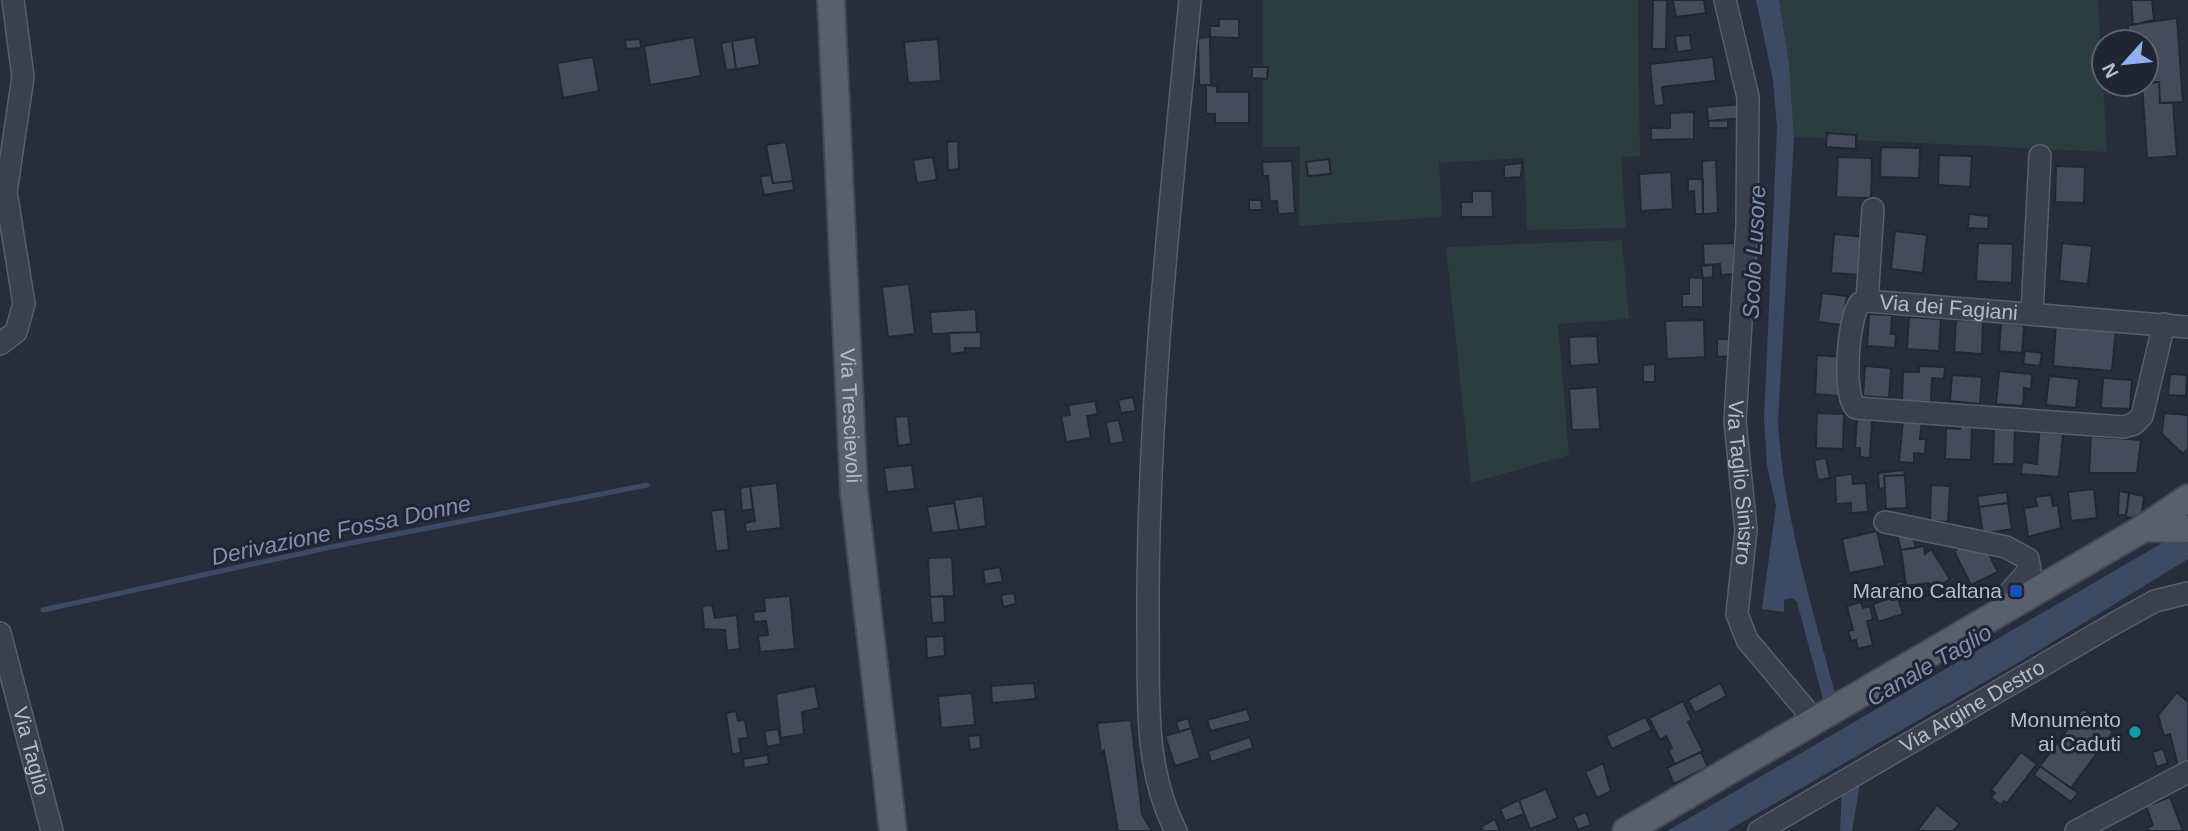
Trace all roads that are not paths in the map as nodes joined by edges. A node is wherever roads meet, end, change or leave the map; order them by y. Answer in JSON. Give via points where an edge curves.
{"nodes":[{"id":1,"x":12,"y":0,"type":"edge"},
{"id":2,"x":831,"y":0,"type":"edge"},
{"id":3,"x":1190,"y":0,"type":"edge"},
{"id":4,"x":1725,"y":0,"type":"edge"},
{"id":5,"x":2040,"y":156,"type":"dead end"},
{"id":6,"x":1873,"y":209,"type":"dead end"},
{"id":7,"x":1867,"y":301,"type":"junction"},
{"id":8,"x":2032,"y":313,"type":"junction"},
{"id":9,"x":2164,"y":324,"type":"junction"},
{"id":10,"x":2188,"y":327,"type":"edge"},
{"id":11,"x":0,"y":344,"type":"edge"},
{"id":12,"x":2177,"y":520,"type":"edge"},
{"id":13,"x":1885,"y":522,"type":"dead end"},
{"id":14,"x":2188,"y":593,"type":"edge"},
{"id":15,"x":2005,"y":609,"type":"junction"},
{"id":16,"x":0,"y":633,"type":"edge"},
{"id":17,"x":1816,"y":722,"type":"junction"},
{"id":18,"x":2188,"y":772,"type":"edge"},
{"id":19,"x":52,"y":831,"type":"edge"},
{"id":20,"x":893,"y":831,"type":"edge"},
{"id":21,"x":1176,"y":831,"type":"edge"},
{"id":22,"x":1626,"y":831,"type":"edge"},
{"id":23,"x":1759,"y":831,"type":"edge"},
{"id":24,"x":2076,"y":831,"type":"edge"}],
"edges":[{"from":1,"to":11,"type":"street","via":[[23,78],[6,192],[24,304],[16,332]]},
{"from":2,"to":20,"type":"main road","name":"Via Trescievoli","via":[[854,492]]},
{"from":3,"to":21,"type":"street","via":[[1152,425],[1148,573],[1149,726],[1159,787]]},
{"from":4,"to":17,"type":"street","name":"Via Taglio Sinistro","via":[[1748,97],[1747,225],[1735,421],[1746,530],[1737,614],[1747,640]]},
{"from":5,"to":8,"type":"street","name":"Via dei Fagiani"},
{"from":6,"to":7,"type":"street"},
{"from":7,"to":8,"type":"street","name":"Via dei Fagiani"},
{"from":7,"to":9,"type":"street","via":[[1860,303],[1852,316],[1847,396],[1856,408],[2124,427],[2142,416]]},
{"from":8,"to":9,"type":"street","name":"Via dei Fagiani"},
{"from":9,"to":10,"type":"street","name":"Via dei Fagiani"},
{"from":12,"to":15,"type":"main road"},
{"from":13,"to":15,"type":"street","via":[[2006,547],[2028,559],[2030,569],[2004,599]]},
{"from":14,"to":23,"type":"street","name":"Via Argine Destro","via":[[2155,601],[2135,612]]},
{"from":15,"to":17,"type":"main road"},
{"from":16,"to":19,"type":"street","name":"Via Taglio"},
{"from":17,"to":22,"type":"main road"},
{"from":18,"to":24,"type":"street"}]}
